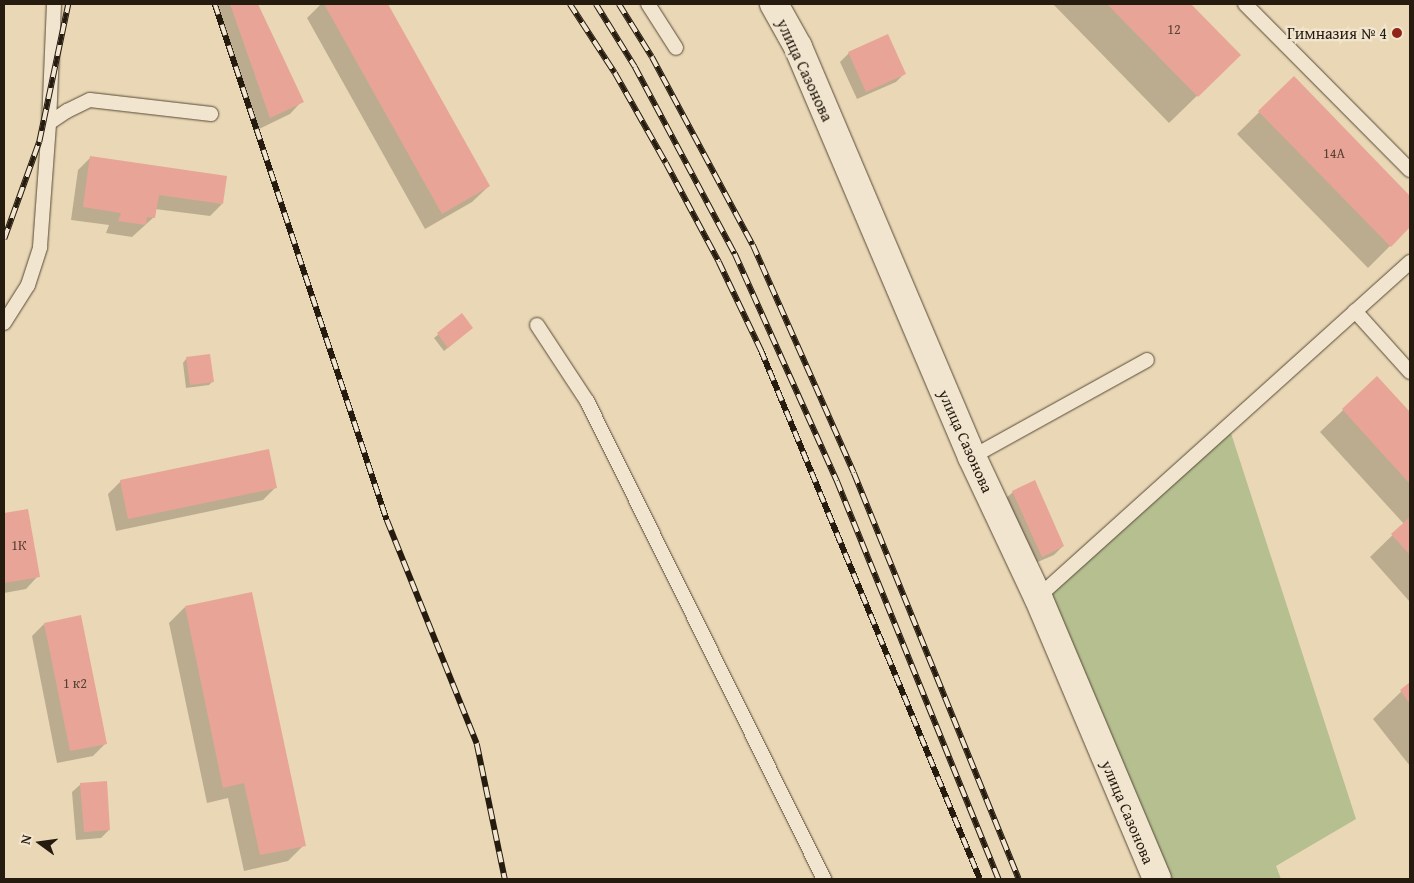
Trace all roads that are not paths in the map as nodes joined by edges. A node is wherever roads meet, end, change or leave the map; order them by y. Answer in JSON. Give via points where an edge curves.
{"nodes":[{"id":1,"x":54,"y":4,"type":"edge"},
{"id":2,"x":648,"y":4,"type":"edge"},
{"id":3,"x":774,"y":4,"type":"edge"},
{"id":4,"x":1245,"y":4,"type":"edge"},
{"id":5,"x":676,"y":48,"type":"dead end"},
{"id":6,"x":211,"y":114,"type":"dead end"},
{"id":7,"x":49,"y":123,"type":"junction"},
{"id":8,"x":1410,"y":170,"type":"edge"},
{"id":9,"x":1410,"y":262,"type":"edge"},
{"id":10,"x":1355,"y":311,"type":"junction"},
{"id":11,"x":4,"y":323,"type":"edge"},
{"id":12,"x":537,"y":325,"type":"dead end"},
{"id":13,"x":1147,"y":360,"type":"dead end"},
{"id":14,"x":1410,"y":372,"type":"edge"},
{"id":15,"x":972,"y":457,"type":"junction"},
{"id":16,"x":1038,"y":596,"type":"junction"},
{"id":17,"x":824,"y":879,"type":"edge"},
{"id":18,"x":1156,"y":879,"type":"edge"}],
"edges":[{"from":1,"to":7,"type":"lane"},
{"from":2,"to":5,"type":"lane"},
{"from":3,"to":15,"type":"street","name":"улица Сазонова","via":[[798,47]]},
{"from":4,"to":8,"type":"lane"},
{"from":6,"to":7,"type":"lane","via":[[90,100]]},
{"from":7,"to":11,"type":"lane","via":[[40,247],[28,285]]},
{"from":9,"to":10,"type":"lane"},
{"from":10,"to":14,"type":"lane"},
{"from":10,"to":16,"type":"lane"},
{"from":12,"to":17,"type":"lane","via":[[587,400]]},
{"from":13,"to":15,"type":"lane"},
{"from":15,"to":16,"type":"street","name":"улица Сазонова"},
{"from":16,"to":18,"type":"street","name":"улица Сазонова"}]}
